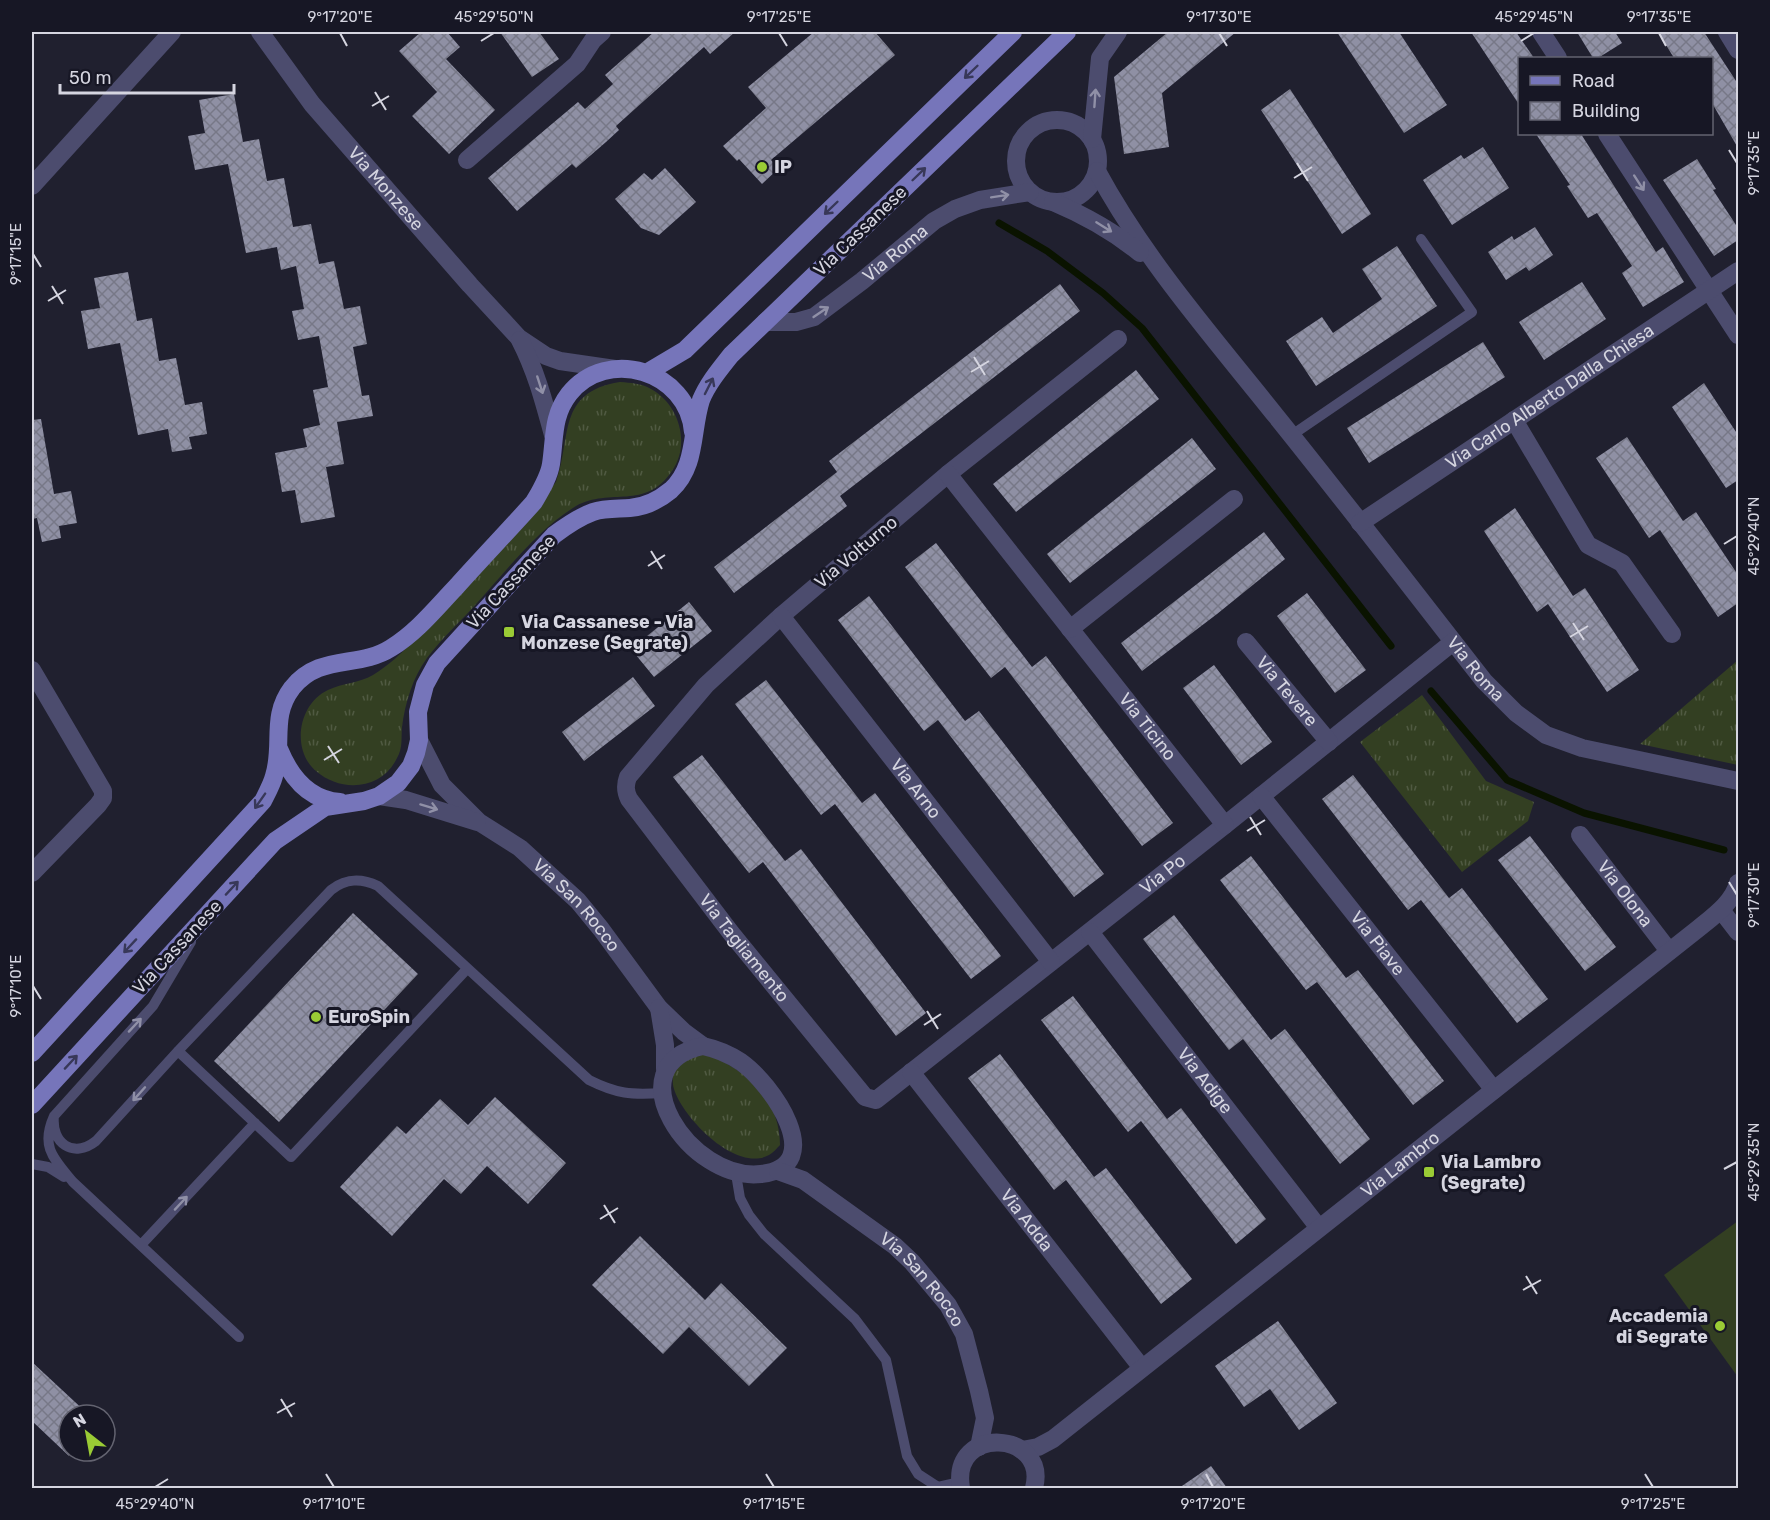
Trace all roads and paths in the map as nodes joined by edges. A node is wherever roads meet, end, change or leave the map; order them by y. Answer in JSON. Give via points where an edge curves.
{"nodes":[{"id":1,"x":172,"y":32,"type":"edge"},
{"id":2,"x":260,"y":32,"type":"edge"},
{"id":3,"x":1013,"y":32,"type":"edge"},
{"id":4,"x":1066,"y":32,"type":"edge"},
{"id":5,"x":1118,"y":32,"type":"edge"},
{"id":6,"x":1541,"y":32,"type":"edge"},
{"id":7,"x":1727,"y":32,"type":"edge"},
{"id":8,"x":594,"y":34,"type":"edge"},
{"id":9,"x":1738,"y":50,"type":"edge"},
{"id":10,"x":1557,"y":57,"type":"edge"},
{"id":11,"x":1608,"y":135,"type":"edge"},
{"id":12,"x":1092,"y":139,"type":"junction"},
{"id":13,"x":467,"y":160,"type":"dead end"},
{"id":14,"x":1097,"y":171,"type":"junction"},
{"id":15,"x":32,"y":186,"type":"edge"},
{"id":16,"x":1030,"y":192,"type":"junction"},
{"id":17,"x":1052,"y":201,"type":"junction"},
{"id":18,"x":1421,"y":239,"type":"dead end"},
{"id":19,"x":1155,"y":265,"type":"junction"},
{"id":20,"x":1738,"y":271,"type":"edge"},
{"id":21,"x":1708,"y":291,"type":"junction"},
{"id":22,"x":765,"y":322,"type":"junction"},
{"id":23,"x":1738,"y":335,"type":"edge"},
{"id":24,"x":519,"y":338,"type":"junction"},
{"id":25,"x":1118,"y":339,"type":"dead end"},
{"id":26,"x":615,"y":369,"type":"junction"},
{"id":27,"x":648,"y":372,"type":"junction"},
{"id":28,"x":1514,"y":420,"type":"junction"},
{"id":29,"x":553,"y":435,"type":"junction"},
{"id":30,"x":1292,"y":435,"type":"junction"},
{"id":31,"x":693,"y":442,"type":"junction"},
{"id":32,"x":948,"y":474,"type":"junction"},
{"id":33,"x":1234,"y":499,"type":"dead end"},
{"id":34,"x":1360,"y":523,"type":"junction"},
{"id":35,"x":781,"y":616,"type":"junction"},
{"id":36,"x":1070,"y":629,"type":"junction"},
{"id":37,"x":1672,"y":634,"type":"dead end"},
{"id":38,"x":1246,"y":642,"type":"dead end"},
{"id":39,"x":1453,"y":642,"type":"junction"},
{"id":40,"x":32,"y":670,"type":"edge"},
{"id":41,"x":419,"y":740,"type":"junction"},
{"id":42,"x":1329,"y":742,"type":"junction"},
{"id":43,"x":279,"y":747,"type":"junction"},
{"id":44,"x":1738,"y":781,"type":"edge"},
{"id":45,"x":626,"y":792,"type":"joint"},
{"id":46,"x":379,"y":796,"type":"junction"},
{"id":47,"x":1261,"y":796,"type":"junction"},
{"id":48,"x":349,"y":803,"type":"junction"},
{"id":49,"x":479,"y":822,"type":"junction"},
{"id":50,"x":1225,"y":825,"type":"junction"},
{"id":51,"x":1580,"y":835,"type":"dead end"},
{"id":52,"x":32,"y":873,"type":"edge"},
{"id":53,"x":1738,"y":883,"type":"edge"},
{"id":54,"x":1721,"y":910,"type":"junction"},
{"id":55,"x":208,"y":913,"type":"junction"},
{"id":56,"x":1090,"y":932,"type":"junction"},
{"id":57,"x":1738,"y":932,"type":"edge"},
{"id":58,"x":1669,"y":951,"type":"junction"},
{"id":59,"x":1051,"y":962,"type":"junction"},
{"id":60,"x":467,"y":969,"type":"junction"},
{"id":61,"x":659,"y":1008,"type":"junction"},
{"id":62,"x":703,"y":1046,"type":"junction"},
{"id":63,"x":178,"y":1051,"type":"junction"},
{"id":64,"x":32,"y":1053,"type":"edge"},
{"id":65,"x":665,"y":1069,"type":"junction"},
{"id":66,"x":912,"y":1072,"type":"junction"},
{"id":67,"x":1494,"y":1090,"type":"junction"},
{"id":68,"x":662,"y":1093,"type":"junction"},
{"id":69,"x":870,"y":1099,"type":"joint"},
{"id":70,"x":32,"y":1105,"type":"edge"},
{"id":71,"x":54,"y":1116,"type":"junction"},
{"id":72,"x":255,"y":1123,"type":"junction"},
{"id":73,"x":32,"y":1164,"type":"edge"},
{"id":74,"x":784,"y":1165,"type":"junction"},
{"id":75,"x":736,"y":1174,"type":"junction"},
{"id":76,"x":73,"y":1182,"type":"junction"},
{"id":77,"x":1319,"y":1228,"type":"junction"},
{"id":78,"x":141,"y":1245,"type":"junction"},
{"id":79,"x":239,"y":1337,"type":"dead end"},
{"id":80,"x":1142,"y":1368,"type":"junction"},
{"id":81,"x":985,"y":1418,"type":"junction"},
{"id":82,"x":1053,"y":1439,"type":"junction"},
{"id":83,"x":1014,"y":1446,"type":"junction"},
{"id":84,"x":979,"y":1447,"type":"junction"},
{"id":85,"x":1034,"y":1480,"type":"edge"},
{"id":86,"x":961,"y":1485,"type":"edge"}],
"edges":[{"from":1,"to":15,"type":"street"},
{"from":2,"to":24,"type":"street","name":"Via Monzese","via":[[312,104]]},
{"from":3,"to":27,"type":"main road","name":"Via Cassanese","one_way":true,"via":[[685,350]]},
{"from":22,"to":4,"type":"main road","name":"Via Cassanese","one_way":true},
{"from":12,"to":5,"type":"street","one_way":true,"via":[[1100,58]]},
{"from":6,"to":10,"type":"street"},
{"from":7,"to":9,"type":"street"},
{"from":8,"to":13,"type":"street","via":[[577,64]]},
{"from":11,"to":21,"type":"street","one_way":true},
{"from":12,"to":14,"type":"street"},
{"from":12,"to":16,"type":"street","via":[[1070,121],[1056,119],[1030,129],[1016,154],[1016,168]]},
{"from":14,"to":17,"type":"street","via":[[1085,191],[1064,201]]},
{"from":14,"to":19,"type":"street","name":"Via Roma"},
{"from":16,"to":17,"type":"street"},
{"from":22,"to":16,"type":"street","name":"Via Roma","one_way":true,"via":[[796,322],[814,317],[934,221],[955,209],[980,200]]},
{"from":17,"to":19,"type":"street","name":"Via Roma","one_way":true,"via":[[1102,226]]},
{"from":18,"to":30,"type":"lane","via":[[1472,312]]},
{"from":19,"to":30,"type":"street","name":"Via Roma"},
{"from":20,"to":21,"type":"street","name":"Via Carlo Alberto Dalla Chiesa"},
{"from":21,"to":23,"type":"street"},
{"from":21,"to":28,"type":"street","name":"Via Carlo Alberto Dalla Chiesa"},
{"from":31,"to":22,"type":"main road","name":"Via Cassanese","one_way":true,"via":[[701,401],[712,378]]},
{"from":24,"to":26,"type":"street","via":[[560,361]]},
{"from":24,"to":29,"type":"street","one_way":true,"via":[[538,380]]},
{"from":25,"to":32,"type":"street","name":"Via Volturno"},
{"from":26,"to":27,"type":"main road"},
{"from":26,"to":29,"type":"main road","name":"Via Cassanese","via":[[590,376],[570,392],[557,413]]},
{"from":27,"to":31,"type":"main road","via":[[670,386],[686,406]]},
{"from":28,"to":34,"type":"street","name":"Via Carlo Alberto Dalla Chiesa"},
{"from":28,"to":37,"type":"street","via":[[1588,545],[1622,562]]},
{"from":29,"to":43,"type":"main road","name":"Via Cassanese","via":[[551,466],[534,502],[417,630],[389,650],[322,666],[300,679],[281,708]]},
{"from":30,"to":34,"type":"street","name":"Via Roma"},
{"from":31,"to":41,"type":"main road","name":"Via Cassanese","via":[[685,471],[672,489],[655,501],[594,511],[546,543],[437,663],[420,703]]},
{"from":32,"to":35,"type":"street","name":"Via Volturno"},
{"from":32,"to":36,"type":"street","name":"Via Ticino"},
{"from":33,"to":36,"type":"street"},
{"from":34,"to":39,"type":"street","name":"Via Roma"},
{"from":35,"to":45,"type":"street","name":"Via Volturno","via":[[705,685],[628,777]]},
{"from":35,"to":59,"type":"street","name":"Via Arno"},
{"from":36,"to":50,"type":"street","name":"Via Ticino"},
{"from":38,"to":42,"type":"street","name":"Via Tevere"},
{"from":39,"to":42,"type":"street","name":"Via Po"},
{"from":39,"to":44,"type":"street","name":"Via Roma","via":[[1484,681],[1546,735],[1582,748]]},
{"from":40,"to":52,"type":"street","via":[[103,791],[98,805]]},
{"from":41,"to":46,"type":"main road","name":"Via Cassanese","via":[[405,775]]},
{"from":41,"to":49,"type":"street","name":"Via San Rocco","via":[[442,785]]},
{"from":42,"to":47,"type":"street","name":"Via Po"},
{"from":43,"to":48,"type":"main road","via":[[287,768],[301,786],[321,798]]},
{"from":43,"to":64,"type":"main road","name":"Via Cassanese","one_way":true,"via":[[274,776],[263,801]]},
{"from":45,"to":69,"type":"street","name":"Via Tagliamento","via":[[732,933]]},
{"from":46,"to":48,"type":"main road","name":"Via Cassanese"},
{"from":46,"to":49,"type":"street","name":"Via San Rocco","one_way":true},
{"from":47,"to":50,"type":"street","name":"Via Po"},
{"from":47,"to":67,"type":"street","name":"Via Piave"},
{"from":55,"to":48,"type":"main road","name":"Via Cassanese","one_way":true,"via":[[274,841],[325,807]]},
{"from":49,"to":61,"type":"street","name":"Via San Rocco","via":[[520,848],[578,901]]},
{"from":50,"to":56,"type":"street","name":"Via Po"},
{"from":51,"to":58,"type":"street","name":"Via Olona"},
{"from":53,"to":54,"type":"street","name":"Via Lambro"},
{"from":54,"to":57,"type":"street"},
{"from":54,"to":58,"type":"street","name":"Via Lambro"},
{"from":70,"to":55,"type":"main road","name":"Via Cassanese","one_way":true},
{"from":71,"to":55,"type":"lane","one_way":true,"via":[[153,1006]]},
{"from":56,"to":59,"type":"street","name":"Via Po"},
{"from":56,"to":77,"type":"street","name":"Via Adige"},
{"from":58,"to":67,"type":"street","name":"Via Lambro"},
{"from":59,"to":66,"type":"street","name":"Via Po"},
{"from":60,"to":63,"type":"lane","via":[[378,886],[348,881],[331,890]]},
{"from":60,"to":68,"type":"lane","via":[[589,1080],[613,1092]]},
{"from":60,"to":72,"type":"lane","via":[[291,1157]]},
{"from":61,"to":62,"type":"street","name":"Via San Rocco"},
{"from":61,"to":65,"type":"street","name":"Via San Rocco"},
{"from":62,"to":65,"type":"street","via":[[678,1055]]},
{"from":62,"to":74,"type":"street","via":[[741,1062],[774,1095],[795,1141]]},
{"from":63,"to":71,"type":"lane","one_way":true,"via":[[90,1146],[75,1149],[64,1144],[54,1130]]},
{"from":63,"to":72,"type":"lane"},
{"from":65,"to":68,"type":"street"},
{"from":66,"to":69,"type":"street","name":"Via Po","via":[[876,1100]]},
{"from":66,"to":80,"type":"street","name":"Via Adda"},
{"from":67,"to":77,"type":"street","name":"Via Lambro"},
{"from":68,"to":75,"type":"street","via":[[674,1125],[689,1145],[706,1160]]},
{"from":71,"to":76,"type":"lane","via":[[48,1146]]},
{"from":78,"to":72,"type":"lane","one_way":true},
{"from":73,"to":76,"type":"lane","via":[[48,1167]]},
{"from":74,"to":75,"type":"street","via":[[758,1174]]},
{"from":74,"to":81,"type":"street","name":"Via San Rocco","via":[[895,1246],[948,1305],[964,1334]]},
{"from":75,"to":86,"type":"lane","via":[[740,1198],[764,1234],[855,1319],[886,1360],[907,1456],[918,1474],[938,1487]]},
{"from":76,"to":78,"type":"lane"},
{"from":77,"to":80,"type":"street","name":"Via Lambro"},
{"from":78,"to":79,"type":"lane"},
{"from":80,"to":82,"type":"street","name":"Via Lambro"},
{"from":81,"to":83,"type":"street","name":"Via San Rocco","via":[[993,1430]]},
{"from":81,"to":84,"type":"street","name":"Via San Rocco"},
{"from":82,"to":83,"type":"street","name":"Via Lambro","via":[[1038,1447]]},
{"from":82,"to":85,"type":"street","name":"Via Lambro","via":[[1043,1452]]},
{"from":83,"to":84,"type":"street","name":"Via Lambro","via":[[997,1442]]},
{"from":83,"to":85,"type":"street","name":"Via San Rocco","via":[[1030,1460]]},
{"from":84,"to":86,"type":"street","via":[[963,1466]]}]}
